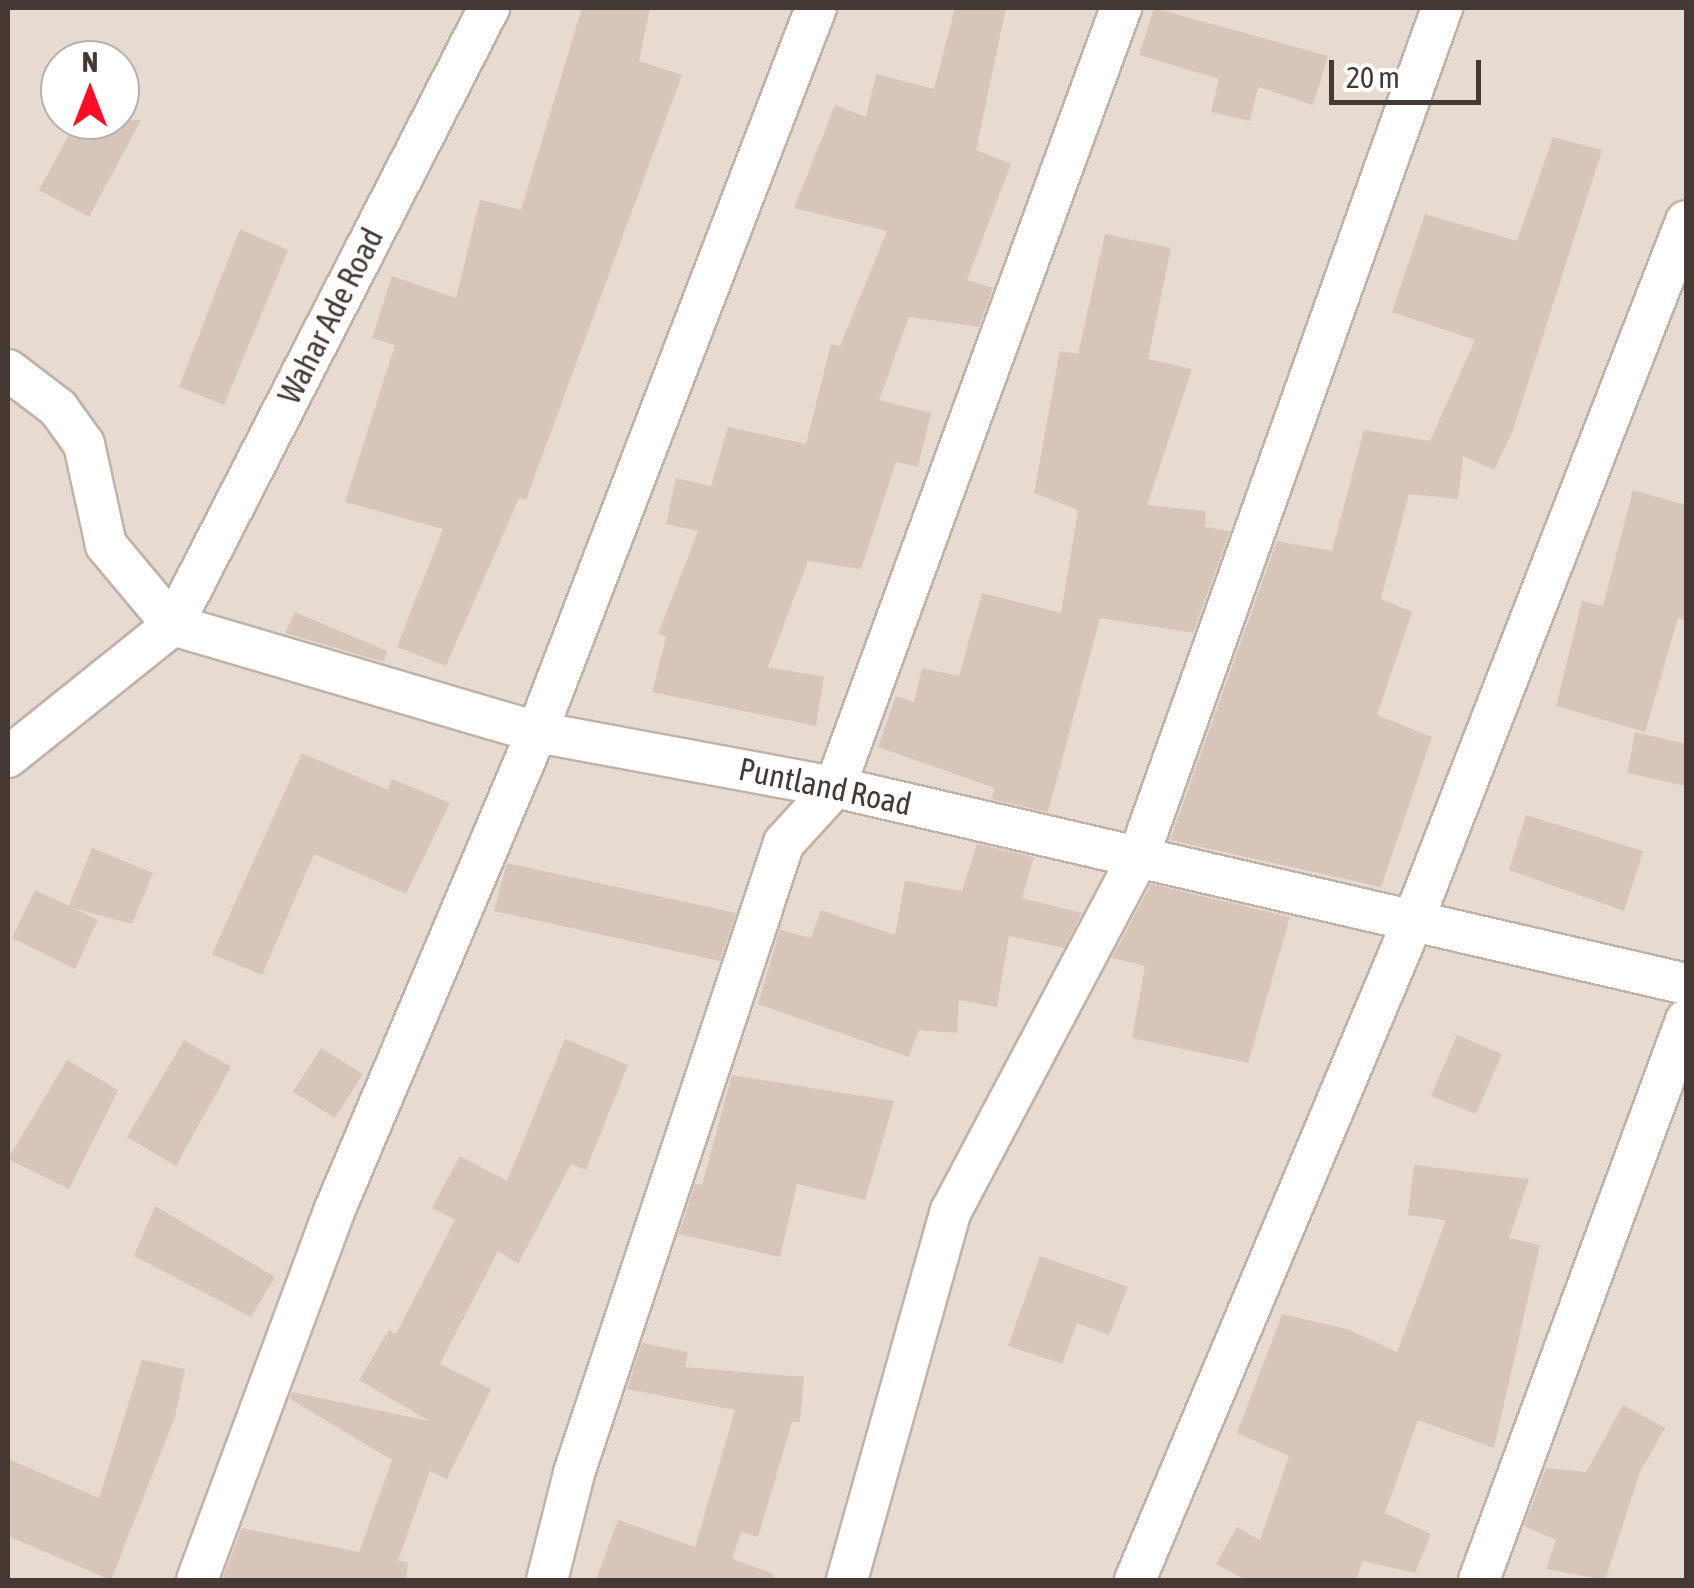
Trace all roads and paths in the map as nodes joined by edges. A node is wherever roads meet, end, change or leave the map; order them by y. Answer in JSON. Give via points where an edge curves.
{"nodes":[{"id":1,"x":488,"y":8,"type":"edge"},
{"id":2,"x":816,"y":8,"type":"edge"},
{"id":3,"x":1121,"y":8,"type":"edge"},
{"id":4,"x":1442,"y":8,"type":"edge"},
{"id":5,"x":1686,"y":221,"type":"edge"},
{"id":6,"x":8,"y":370,"type":"edge"},
{"id":7,"x":173,"y":624,"type":"junction"},
{"id":8,"x":538,"y":732,"type":"junction"},
{"id":9,"x":8,"y":756,"type":"edge"},
{"id":10,"x":836,"y":787,"type":"junction"},
{"id":11,"x":1138,"y":858,"type":"junction"},
{"id":12,"x":1413,"y":921,"type":"junction"},
{"id":13,"x":1686,"y":984,"type":"edge"},
{"id":14,"x":1686,"y":1020,"type":"edge"},
{"id":15,"x":197,"y":1580,"type":"edge"},
{"id":16,"x":546,"y":1580,"type":"edge"},
{"id":17,"x":847,"y":1580,"type":"edge"},
{"id":18,"x":1134,"y":1580,"type":"edge"},
{"id":19,"x":1478,"y":1580,"type":"edge"}],
"edges":[{"from":1,"to":7,"type":"street","name":"Wahar Ade Road"},
{"from":2,"to":8,"type":"street"},
{"from":3,"to":10,"type":"street"},
{"from":4,"to":11,"type":"street"},
{"from":5,"to":12,"type":"street"},
{"from":6,"to":7,"type":"street","via":[[58,408],[84,444],[106,546]]},
{"from":7,"to":8,"type":"street","name":"Puntland Road"},
{"from":7,"to":9,"type":"street"},
{"from":8,"to":10,"type":"street","name":"Puntland Road"},
{"from":8,"to":15,"type":"street","via":[[342,1192]]},
{"from":10,"to":11,"type":"street","name":"Puntland Road"},
{"from":10,"to":16,"type":"street","via":[[784,843],[574,1472]]},
{"from":11,"to":12,"type":"street","name":"Puntland Road"},
{"from":11,"to":17,"type":"street","via":[[950,1211]]},
{"from":12,"to":13,"type":"street","name":"Puntland Road"},
{"from":12,"to":18,"type":"street"},
{"from":14,"to":19,"type":"street"}]}
